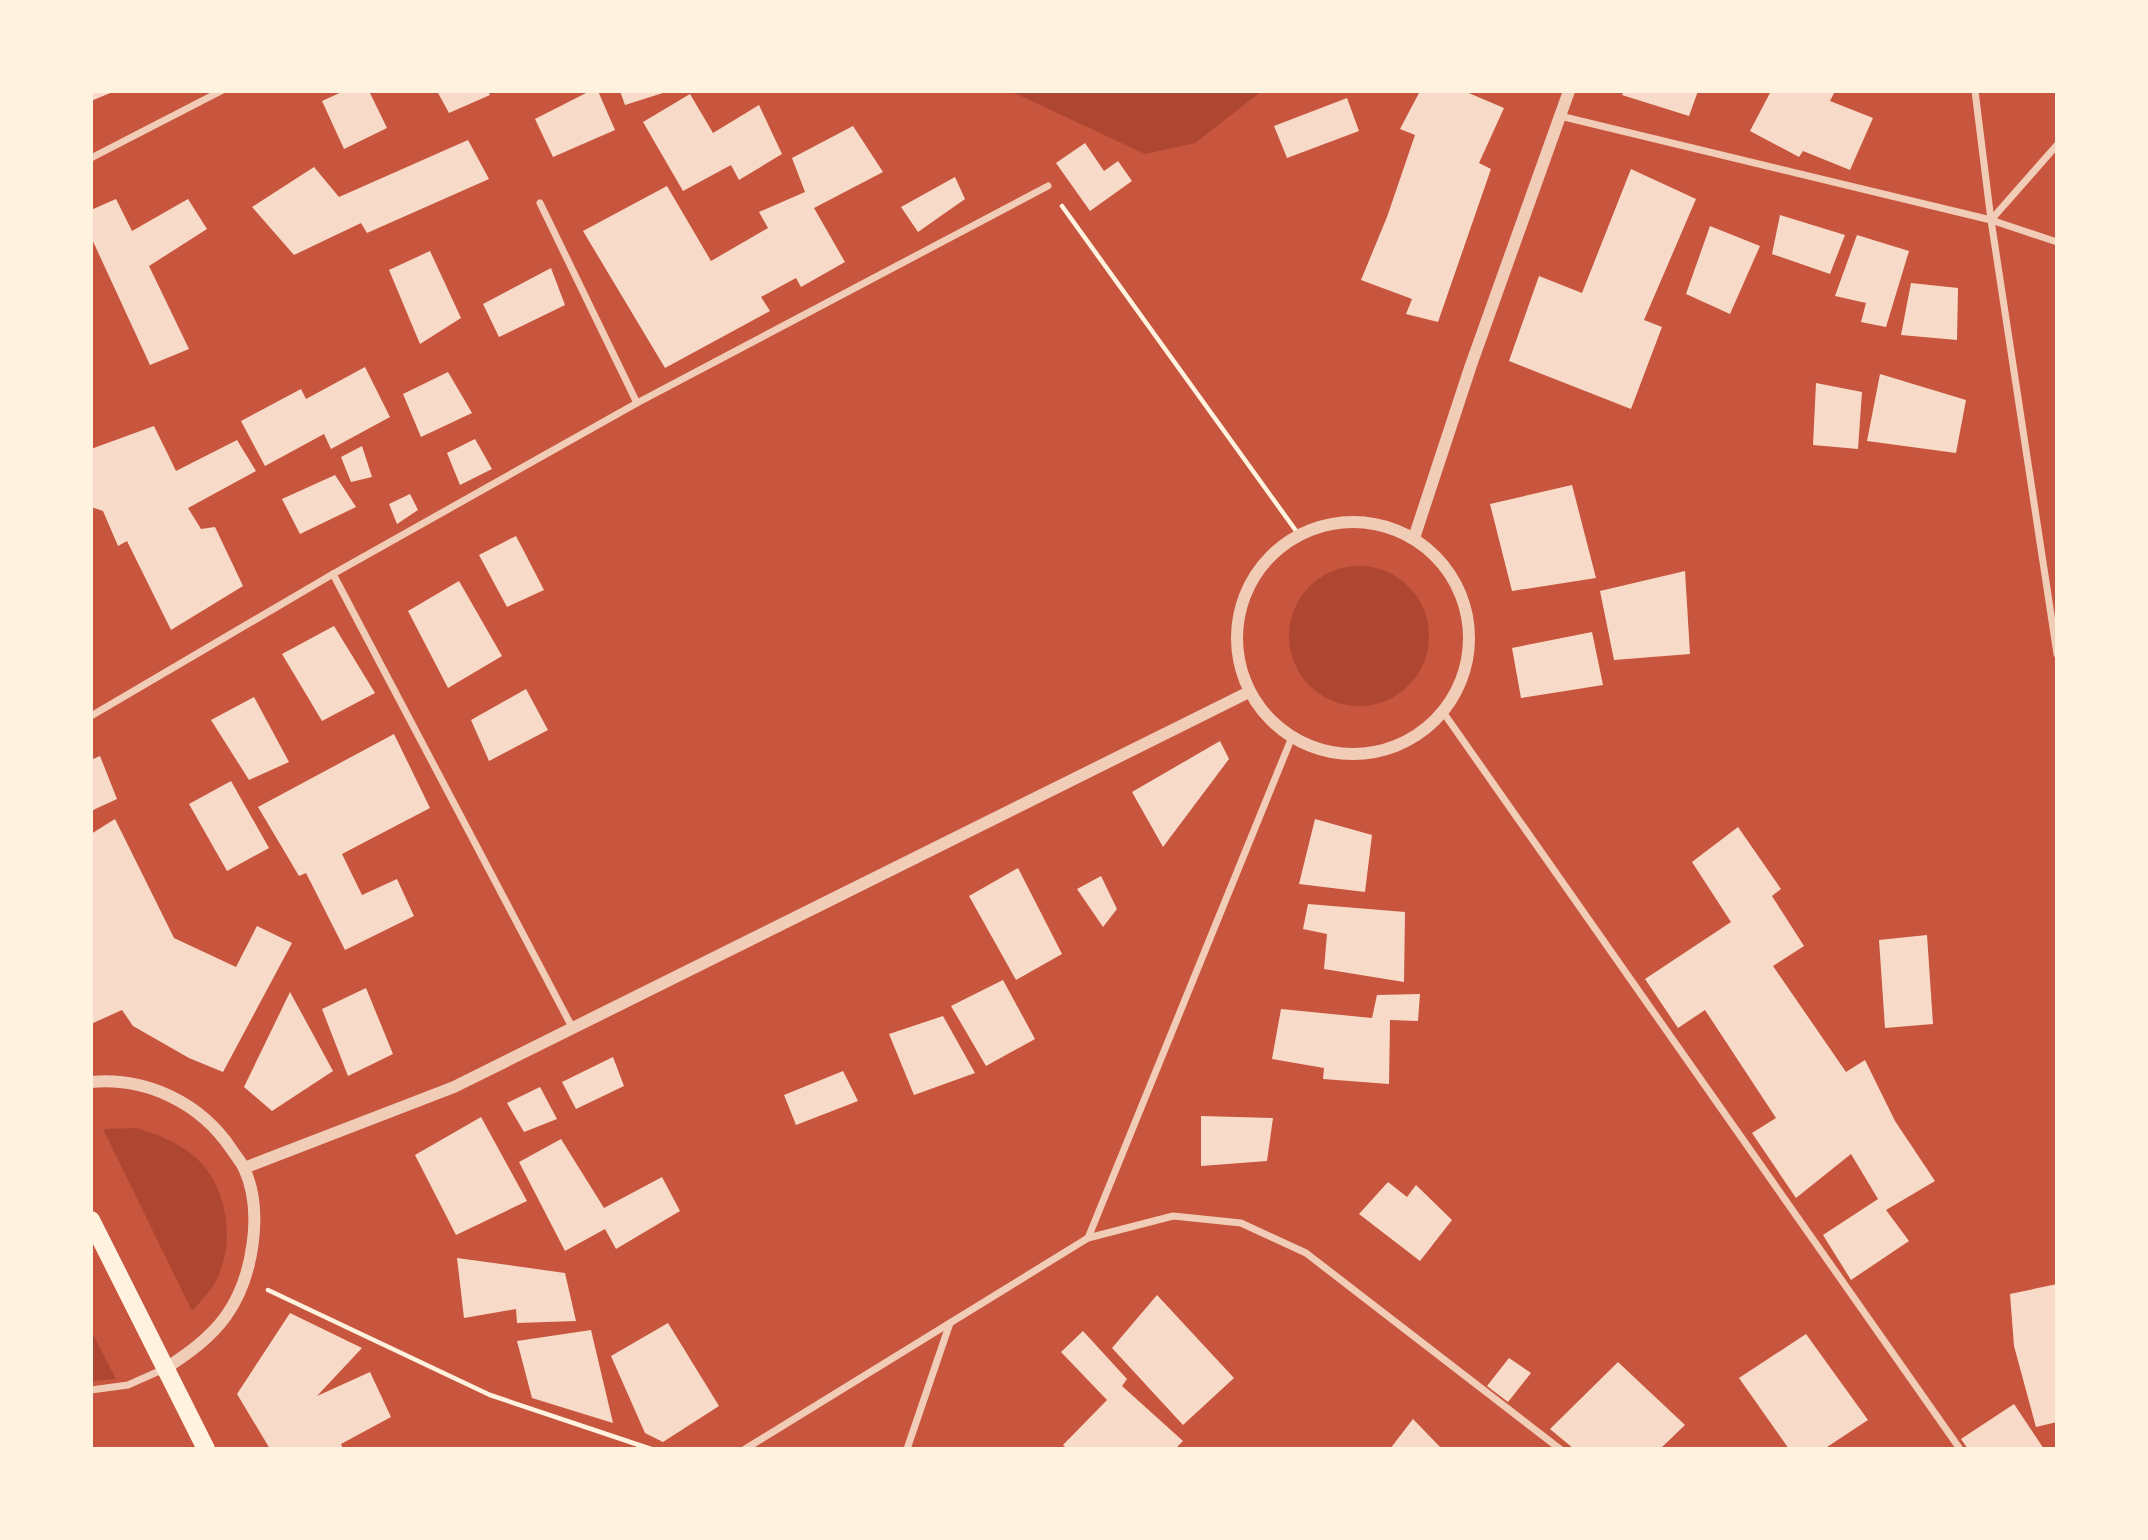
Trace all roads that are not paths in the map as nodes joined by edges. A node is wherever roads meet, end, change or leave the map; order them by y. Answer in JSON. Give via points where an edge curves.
{"nodes":[{"id":1,"x":221,"y":91,"type":"edge"},
{"id":2,"x":1569,"y":91,"type":"edge"},
{"id":3,"x":1975,"y":91,"type":"edge"},
{"id":4,"x":1560,"y":116,"type":"junction"},
{"id":5,"x":2057,"y":145,"type":"edge"},
{"id":6,"x":91,"y":158,"type":"edge"},
{"id":7,"x":1048,"y":186,"type":"road end"},
{"id":8,"x":540,"y":204,"type":"dead end"},
{"id":9,"x":1991,"y":220,"type":"junction"},
{"id":10,"x":2057,"y":242,"type":"edge"},
{"id":11,"x":637,"y":403,"type":"junction"},
{"id":12,"x":1414,"y":538,"type":"junction"},
{"id":13,"x":333,"y":574,"type":"junction"},
{"id":14,"x":2057,"y":654,"type":"edge"},
{"id":15,"x":1249,"y":692,"type":"junction"},
{"id":16,"x":1443,"y":712,"type":"junction"},
{"id":17,"x":91,"y":716,"type":"edge"},
{"id":18,"x":1292,"y":737,"type":"junction"},
{"id":19,"x":572,"y":1027,"type":"junction"},
{"id":20,"x":91,"y":1082,"type":"edge"},
{"id":21,"x":244,"y":1168,"type":"junction"},
{"id":22,"x":91,"y":1220,"type":"edge"},
{"id":23,"x":1088,"y":1238,"type":"junction"},
{"id":24,"x":950,"y":1322,"type":"junction"},
{"id":25,"x":166,"y":1368,"type":"junction"},
{"id":26,"x":91,"y":1390,"type":"edge"},
{"id":27,"x":206,"y":1449,"type":"edge"},
{"id":28,"x":745,"y":1449,"type":"edge"},
{"id":29,"x":907,"y":1449,"type":"edge"},
{"id":30,"x":1560,"y":1449,"type":"edge"},
{"id":31,"x":1960,"y":1449,"type":"edge"}],
"edges":[{"from":1,"to":6,"type":"street"},
{"from":2,"to":4,"type":"street"},
{"from":3,"to":9,"type":"street"},
{"from":4,"to":9,"type":"street"},
{"from":4,"to":12,"type":"street"},
{"from":5,"to":9,"type":"street"},
{"from":7,"to":11,"type":"street"},
{"from":8,"to":11,"type":"street"},
{"from":9,"to":10,"type":"street"},
{"from":9,"to":14,"type":"street"},
{"from":11,"to":13,"type":"street"},
{"from":12,"to":15,"type":"street","via":[[1377,523],[1337,522],[1298,535],[1270,556],[1249,586],[1238,621],[1238,657]]},
{"from":12,"to":16,"type":"street","via":[[1445,564],[1464,599],[1470,638],[1463,678]]},
{"from":13,"to":17,"type":"street"},
{"from":13,"to":19,"type":"street"},
{"from":15,"to":18,"type":"street","via":[[1278,728]]},
{"from":15,"to":19,"type":"street"},
{"from":16,"to":18,"type":"street","via":[[1415,737],[1382,752],[1345,755],[1304,745]]},
{"from":16,"to":31,"type":"street"},
{"from":18,"to":23,"type":"street"},
{"from":19,"to":21,"type":"street","via":[[454,1087]]},
{"from":20,"to":21,"type":"street","via":[[111,1080],[152,1087],[190,1106],[221,1133]]},
{"from":21,"to":25,"type":"street","via":[[253,1204],[253,1242],[245,1279],[226,1315],[200,1345]]},
{"from":22,"to":25,"type":"main road"},
{"from":23,"to":24,"type":"street"},
{"from":23,"to":30,"type":"street","via":[[1173,1216],[1241,1223],[1306,1253]]},
{"from":24,"to":28,"type":"street"},
{"from":24,"to":29,"type":"street"},
{"from":25,"to":26,"type":"street","via":[[128,1385]]},
{"from":25,"to":27,"type":"main road"}]}
